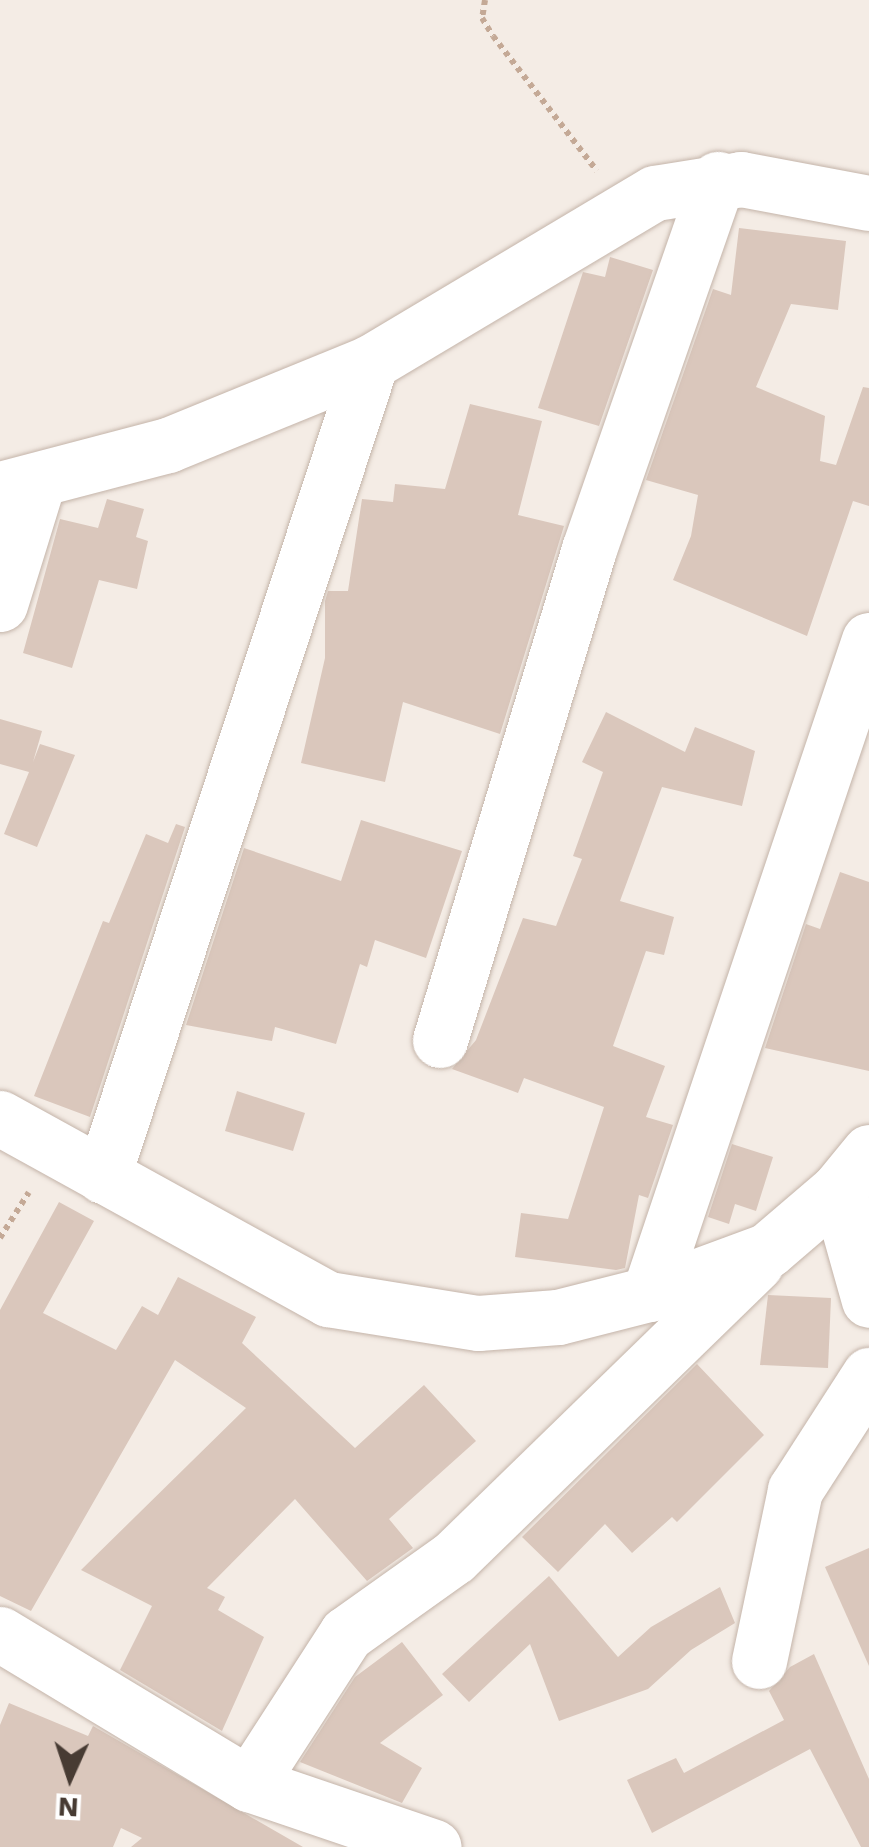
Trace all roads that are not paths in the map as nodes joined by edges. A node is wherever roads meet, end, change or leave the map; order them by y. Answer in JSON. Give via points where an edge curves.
{"nodes":[{"id":1,"x":718,"y":179,"type":"junction"},
{"id":2,"x":869,"y":202,"type":"edge"},
{"id":3,"x":371,"y":362,"type":"junction"},
{"id":4,"x":19,"y":485,"type":"edge"},
{"id":5,"x":0,"y":604,"type":"edge"},
{"id":6,"x":869,"y":640,"type":"edge"},
{"id":7,"x":440,"y":1040,"type":"dead end"},
{"id":8,"x":0,"y":1118,"type":"edge"},
{"id":9,"x":854,"y":1171,"type":"edge"},
{"id":10,"x":103,"y":1176,"type":"junction"},
{"id":11,"x":676,"y":1298,"type":"junction"},
{"id":12,"x":869,"y":1300,"type":"edge"},
{"id":13,"x":869,"y":1375,"type":"edge"},
{"id":14,"x":0,"y":1634,"type":"edge"},
{"id":15,"x":759,"y":1661,"type":"dead end"},
{"id":16,"x":250,"y":1784,"type":"junction"},
{"id":17,"x":434,"y":1847,"type":"edge"}],
"edges":[{"from":1,"to":2,"type":"street"},
{"from":1,"to":3,"type":"street","via":[[626,207]]},
{"from":1,"to":7,"type":"street","via":[[589,550]]},
{"from":3,"to":4,"type":"street","via":[[168,445]]},
{"from":3,"to":10,"type":"street"},
{"from":4,"to":5,"type":"street"},
{"from":6,"to":11,"type":"street"},
{"from":8,"to":10,"type":"street"},
{"from":9,"to":11,"type":"street","via":[[768,1250]]},
{"from":9,"to":12,"type":"street"},
{"from":10,"to":11,"type":"street","via":[[328,1299],[478,1323]]},
{"from":11,"to":16,"type":"street","via":[[454,1557],[346,1634]]},
{"from":13,"to":15,"type":"street","via":[[795,1490]]},
{"from":14,"to":16,"type":"street"},
{"from":16,"to":17,"type":"street"}]}
